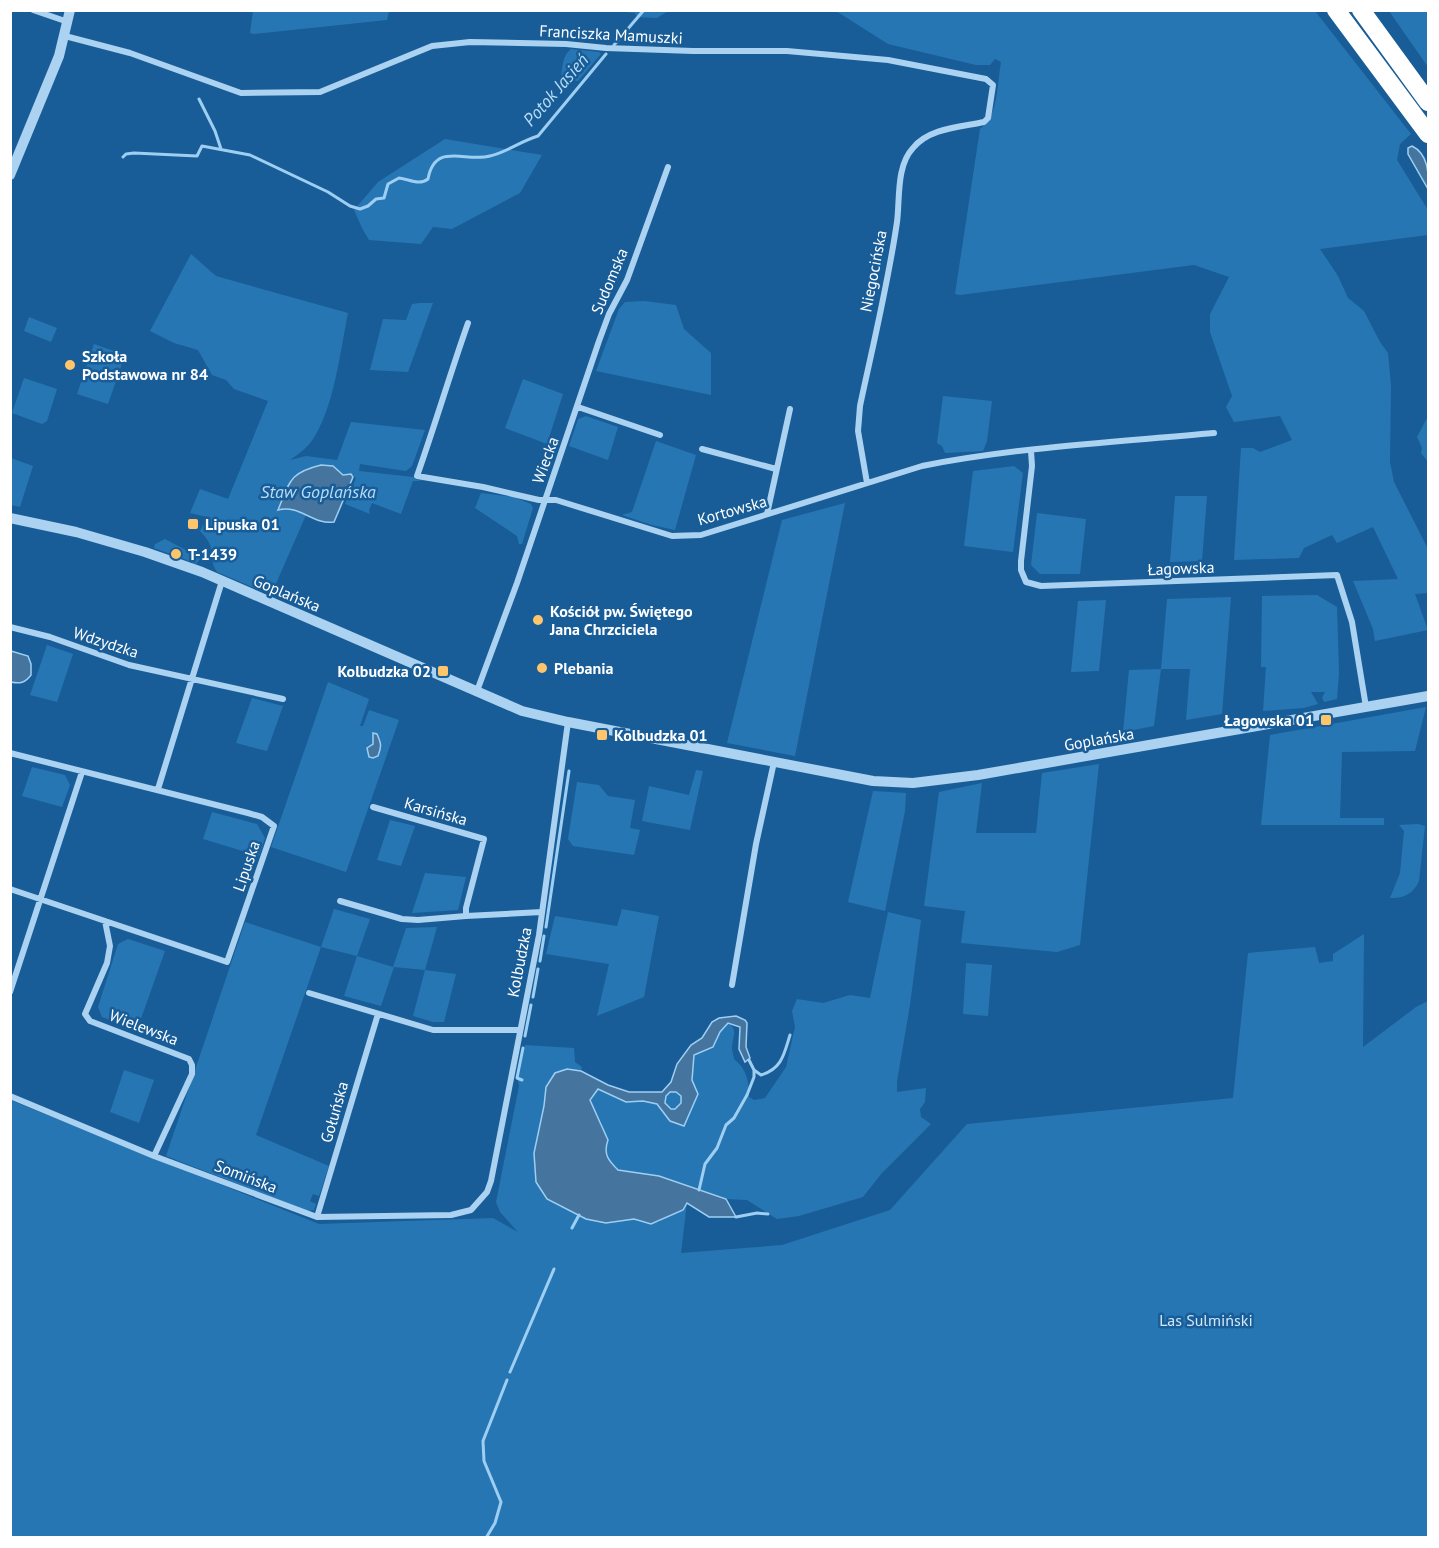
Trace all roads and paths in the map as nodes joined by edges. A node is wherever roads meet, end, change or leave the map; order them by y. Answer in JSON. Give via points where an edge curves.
{"nodes":[{"id":1,"x":33,"y":10,"type":"edge"},
{"id":2,"x":1336,"y":10,"type":"edge"},
{"id":3,"x":1361,"y":10,"type":"edge"},
{"id":4,"x":69,"y":16,"type":"edge"},
{"id":5,"x":65,"y":36,"type":"junction"},
{"id":6,"x":1428,"y":102,"type":"edge"},
{"id":7,"x":988,"y":118,"type":"joint"},
{"id":8,"x":1428,"y":134,"type":"edge"},
{"id":9,"x":668,"y":167,"type":"dead end"},
{"id":10,"x":10,"y":175,"type":"edge"},
{"id":11,"x":468,"y":323,"type":"dead end"},
{"id":12,"x":578,"y":406,"type":"junction"},
{"id":13,"x":790,"y":409,"type":"dead end"},
{"id":14,"x":1214,"y":433,"type":"dead end"},
{"id":15,"x":660,"y":435,"type":"dead end"},
{"id":16,"x":702,"y":449,"type":"dead end"},
{"id":17,"x":1031,"y":451,"type":"junction"},
{"id":18,"x":776,"y":469,"type":"junction"},
{"id":19,"x":867,"y":483,"type":"junction"},
{"id":20,"x":545,"y":500,"type":"junction"},
{"id":21,"x":767,"y":514,"type":"junction"},
{"id":22,"x":10,"y":518,"type":"edge"},
{"id":23,"x":222,"y":581,"type":"junction"},
{"id":24,"x":10,"y":627,"type":"edge"},
{"id":25,"x":194,"y":678,"type":"junction"},
{"id":26,"x":477,"y":691,"type":"junction"},
{"id":27,"x":1428,"y":696,"type":"edge"},
{"id":28,"x":283,"y":699,"type":"dead end"},
{"id":29,"x":1366,"y":707,"type":"junction"},
{"id":30,"x":568,"y":722,"type":"junction"},
{"id":31,"x":10,"y":753,"type":"edge"},
{"id":32,"x":774,"y":762,"type":"junction"},
{"id":33,"x":82,"y":772,"type":"junction"},
{"id":34,"x":158,"y":789,"type":"junction"},
{"id":35,"x":373,"y":807,"type":"dead end"},
{"id":36,"x":10,"y":890,"type":"edge"},
{"id":37,"x":40,"y":899,"type":"junction"},
{"id":38,"x":340,"y":901,"type":"dead end"},
{"id":39,"x":542,"y":912,"type":"junction"},
{"id":40,"x":466,"y":916,"type":"junction"},
{"id":41,"x":105,"y":921,"type":"junction"},
{"id":42,"x":732,"y":985,"type":"dead end"},
{"id":43,"x":10,"y":992,"type":"edge"},
{"id":44,"x":309,"y":993,"type":"dead end"},
{"id":45,"x":378,"y":1014,"type":"junction"},
{"id":46,"x":520,"y":1030,"type":"junction"},
{"id":47,"x":10,"y":1096,"type":"edge"},
{"id":48,"x":154,"y":1156,"type":"junction"},
{"id":49,"x":480,"y":1201,"type":"joint"},
{"id":50,"x":316,"y":1217,"type":"junction"}],
"edges":[{"from":1,"to":4,"type":"street"},
{"from":2,"to":8,"type":"highway"},
{"from":3,"to":6,"type":"highway"},
{"from":4,"to":5,"type":"street"},
{"from":5,"to":7,"type":"street","name":"Franciszka Mamuszki","via":[[130,53],[241,93],[320,92],[432,45],[449,43],[788,51],[888,60],[986,79],[993,85]]},
{"from":5,"to":10,"type":"street"},
{"from":7,"to":19,"type":"street","name":"Niegocińska","via":[[932,134],[907,155],[860,406],[858,431]]},
{"from":9,"to":12,"type":"street","name":"Sudomska","via":[[627,280],[609,314]]},
{"from":11,"to":20,"type":"street","name":"Kortowska","via":[[417,476]]},
{"from":12,"to":15,"type":"street"},
{"from":12,"to":20,"type":"street","name":"Wiecka"},
{"from":13,"to":18,"type":"street"},
{"from":14,"to":17,"type":"street","name":"Kortowska"},
{"from":16,"to":18,"type":"street"},
{"from":17,"to":19,"type":"street","name":"Kortowska","via":[[922,466]]},
{"from":17,"to":29,"type":"street","name":"Łagowska","via":[[1021,561],[1026,582],[1041,586],[1337,575],[1352,622]]},
{"from":18,"to":21,"type":"street"},
{"from":19,"to":21,"type":"street","name":"Kortowska"},
{"from":20,"to":21,"type":"street","name":"Kortowska","via":[[672,536],[701,535]]},
{"from":20,"to":26,"type":"street","name":"Wiecka"},
{"from":22,"to":23,"type":"street","name":"Goplańska","via":[[134,549]]},
{"from":23,"to":25,"type":"street"},
{"from":23,"to":26,"type":"street","name":"Goplańska"},
{"from":24,"to":25,"type":"street","name":"Wdzydzka","via":[[129,665]]},
{"from":25,"to":28,"type":"street","name":"Wdzydzka"},
{"from":25,"to":34,"type":"street"},
{"from":26,"to":30,"type":"street","name":"Goplańska","via":[[522,711]]},
{"from":27,"to":29,"type":"street","name":"Goplańska"},
{"from":29,"to":32,"type":"street","name":"Goplańska","via":[[928,782],[873,781]]},
{"from":30,"to":32,"type":"street","name":"Goplańska"},
{"from":30,"to":39,"type":"street","name":"Kolbudzka"},
{"from":31,"to":33,"type":"street","name":"Lipuska"},
{"from":32,"to":42,"type":"street"},
{"from":33,"to":34,"type":"street","name":"Lipuska"},
{"from":33,"to":37,"type":"street"},
{"from":34,"to":41,"type":"street","name":"Lipuska","via":[[262,817],[274,826],[227,962]]},
{"from":35,"to":40,"type":"street","name":"Karsińska","via":[[484,839]]},
{"from":36,"to":37,"type":"street"},
{"from":37,"to":41,"type":"street"},
{"from":37,"to":43,"type":"street"},
{"from":38,"to":40,"type":"street","via":[[402,919]]},
{"from":39,"to":40,"type":"street"},
{"from":39,"to":46,"type":"street","name":"Kolbudzka"},
{"from":41,"to":48,"type":"street","name":"Wielewska","via":[[110,946],[107,963],[85,1014],[90,1021],[189,1059],[192,1065],[192,1074]]},
{"from":44,"to":45,"type":"street"},
{"from":45,"to":46,"type":"street","via":[[433,1030]]},
{"from":45,"to":50,"type":"street","name":"Gołuńska"},
{"from":46,"to":49,"type":"street","name":"Kolbudzka","via":[[491,1181]]},
{"from":47,"to":48,"type":"street","name":"Somińska"},
{"from":48,"to":50,"type":"street","name":"Somińska"},
{"from":49,"to":50,"type":"street","name":"Somińska","via":[[471,1210],[451,1215]]}]}
